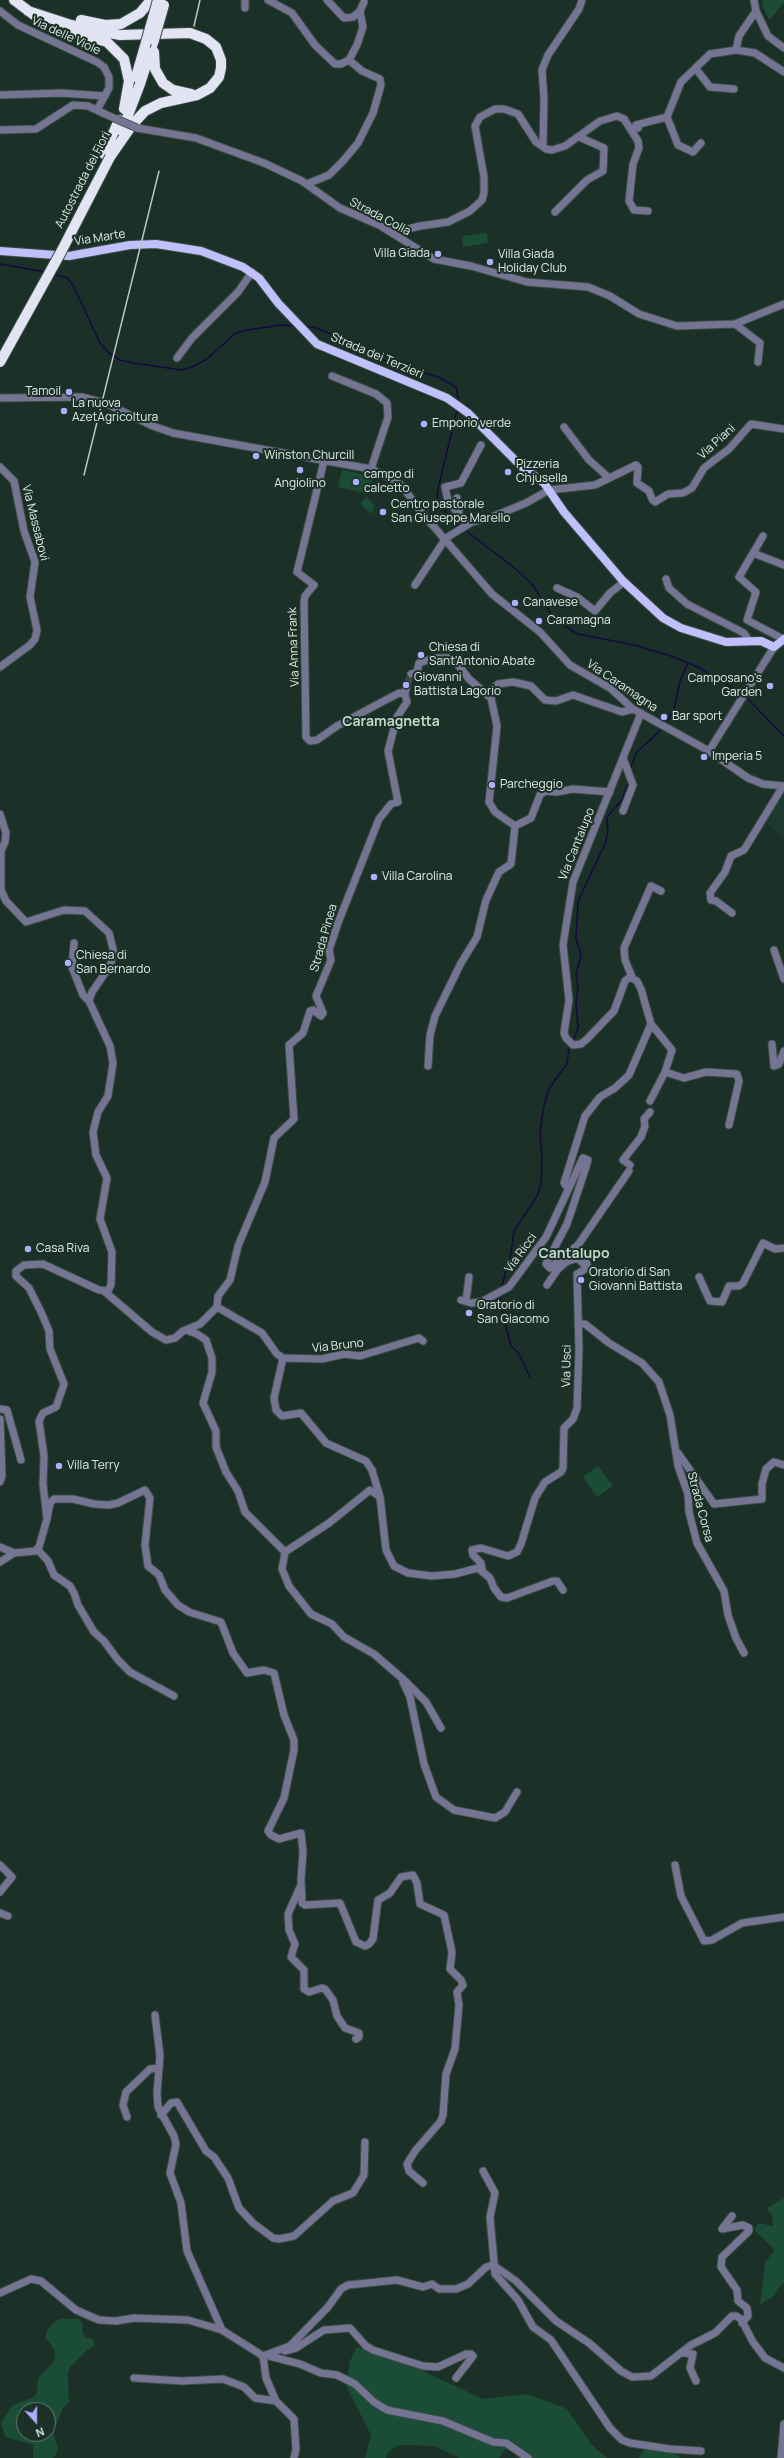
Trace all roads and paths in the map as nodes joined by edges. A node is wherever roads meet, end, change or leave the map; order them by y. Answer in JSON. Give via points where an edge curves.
{"nodes":[{"id":1,"x":14,"y":0,"type":"edge"},
{"id":2,"x":151,"y":0,"type":"edge"},
{"id":3,"x":158,"y":0,"type":"edge"},
{"id":4,"x":165,"y":0,"type":"edge"},
{"id":5,"x":244,"y":0,"type":"edge"},
{"id":6,"x":268,"y":0,"type":"edge"},
{"id":7,"x":327,"y":0,"type":"edge"},
{"id":8,"x":582,"y":0,"type":"edge"},
{"id":9,"x":754,"y":0,"type":"edge"},
{"id":10,"x":363,"y":1,"type":"edge"},
{"id":11,"x":246,"y":8,"type":"dead end"},
{"id":12,"x":0,"y":11,"type":"edge"},
{"id":13,"x":28,"y":11,"type":"junction"},
{"id":14,"x":360,"y":11,"type":"junction"},
{"id":15,"x":756,"y":11,"type":"junction"},
{"id":16,"x":154,"y":40,"type":"junction"},
{"id":17,"x":784,"y":48,"type":"edge"},
{"id":18,"x":736,"y":50,"type":"junction"},
{"id":19,"x":349,"y":60,"type":"junction"},
{"id":20,"x":696,"y":69,"type":"junction"},
{"id":21,"x":784,"y":72,"type":"edge"},
{"id":22,"x":734,"y":89,"type":"dead end"},
{"id":23,"x":0,"y":95,"type":"edge"},
{"id":24,"x":197,"y":95,"type":"junction"},
{"id":25,"x":105,"y":96,"type":"junction"},
{"id":26,"x":124,"y":109,"type":"junction"},
{"id":27,"x":97,"y":110,"type":"junction"},
{"id":28,"x":668,"y":117,"type":"junction"},
{"id":29,"x":638,"y":128,"type":"dead end"},
{"id":30,"x":0,"y":130,"type":"edge"},
{"id":31,"x":580,"y":137,"type":"junction"},
{"id":32,"x":701,"y":143,"type":"dead end"},
{"id":33,"x":542,"y":146,"type":"junction"},
{"id":34,"x":107,"y":155,"type":"junction"},
{"id":35,"x":307,"y":184,"type":"junction"},
{"id":36,"x":648,"y":211,"type":"dead end"},
{"id":37,"x":555,"y":212,"type":"dead end"},
{"id":38,"x":392,"y":233,"type":"junction"},
{"id":39,"x":156,"y":244,"type":"joint"},
{"id":40,"x":0,"y":251,"type":"edge"},
{"id":41,"x":252,"y":272,"type":"junction"},
{"id":42,"x":784,"y":304,"type":"edge"},
{"id":43,"x":735,"y":324,"type":"junction"},
{"id":44,"x":0,"y":349,"type":"edge"},
{"id":45,"x":177,"y":358,"type":"dead end"},
{"id":46,"x":0,"y":362,"type":"edge"},
{"id":47,"x":758,"y":362,"type":"dead end"},
{"id":48,"x":332,"y":376,"type":"dead end"},
{"id":49,"x":0,"y":398,"type":"edge"},
{"id":50,"x":564,"y":427,"type":"dead end"},
{"id":51,"x":784,"y":430,"type":"edge"},
{"id":52,"x":481,"y":445,"type":"dead end"},
{"id":53,"x":324,"y":461,"type":"junction"},
{"id":54,"x":0,"y":467,"type":"edge"},
{"id":55,"x":371,"y":469,"type":"junction"},
{"id":56,"x":608,"y":477,"type":"junction"},
{"id":57,"x":549,"y":490,"type":"junction"},
{"id":58,"x":457,"y":498,"type":"dead end"},
{"id":59,"x":468,"y":523,"type":"junction"},
{"id":60,"x":763,"y":536,"type":"dead end"},
{"id":61,"x":446,"y":538,"type":"junction"},
{"id":62,"x":753,"y":553,"type":"junction"},
{"id":63,"x":784,"y":565,"type":"edge"},
{"id":64,"x":666,"y":578,"type":"dead end"},
{"id":65,"x":624,"y":582,"type":"junction"},
{"id":66,"x":415,"y":585,"type":"dead end"},
{"id":67,"x":557,"y":588,"type":"dead end"},
{"id":68,"x":784,"y":639,"type":"edge"},
{"id":69,"x":749,"y":641,"type":"junction"},
{"id":70,"x":774,"y":647,"type":"junction"},
{"id":71,"x":0,"y":667,"type":"edge"},
{"id":72,"x":488,"y":693,"type":"junction"},
{"id":73,"x":405,"y":694,"type":"junction"},
{"id":74,"x":633,"y":709,"type":"junction"},
{"id":75,"x":641,"y":714,"type":"junction"},
{"id":76,"x":709,"y":751,"type":"junction"},
{"id":77,"x":623,"y":758,"type":"junction"},
{"id":78,"x":783,"y":786,"type":"edge"},
{"id":79,"x":610,"y":792,"type":"junction"},
{"id":80,"x":622,"y":811,"type":"dead end"},
{"id":81,"x":0,"y":814,"type":"edge"},
{"id":82,"x":515,"y":826,"type":"junction"},
{"id":83,"x":661,"y":891,"type":"dead end"},
{"id":84,"x":732,"y":913,"type":"dead end"},
{"id":85,"x":74,"y":944,"type":"dead end"},
{"id":86,"x":774,"y":950,"type":"dead end"},
{"id":87,"x":632,"y":978,"type":"junction"},
{"id":88,"x":784,"y":979,"type":"edge"},
{"id":89,"x":89,"y":1001,"type":"junction"},
{"id":90,"x":651,"y":1024,"type":"junction"},
{"id":91,"x":772,"y":1044,"type":"dead end"},
{"id":92,"x":784,"y":1051,"type":"edge"},
{"id":93,"x":428,"y":1066,"type":"dead end"},
{"id":94,"x":665,"y":1072,"type":"junction"},
{"id":95,"x":650,"y":1101,"type":"dead end"},
{"id":96,"x":650,"y":1112,"type":"dead end"},
{"id":97,"x":729,"y":1125,"type":"dead end"},
{"id":98,"x":568,"y":1188,"type":"junction"},
{"id":99,"x":577,"y":1246,"type":"junction"},
{"id":100,"x":784,"y":1248,"type":"edge"},
{"id":101,"x":586,"y":1266,"type":"junction"},
{"id":102,"x":469,"y":1277,"type":"dead end"},
{"id":103,"x":700,"y":1277,"type":"dead end"},
{"id":104,"x":547,"y":1285,"type":"dead end"},
{"id":105,"x":104,"y":1291,"type":"junction"},
{"id":106,"x":217,"y":1307,"type":"junction"},
{"id":107,"x":578,"y":1324,"type":"junction"},
{"id":108,"x":186,"y":1330,"type":"junction"},
{"id":109,"x":423,"y":1341,"type":"dead end"},
{"id":110,"x":282,"y":1358,"type":"junction"},
{"id":111,"x":0,"y":1409,"type":"edge"},
{"id":112,"x":0,"y":1419,"type":"edge"},
{"id":113,"x":677,"y":1453,"type":"junction"},
{"id":114,"x":21,"y":1460,"type":"dead end"},
{"id":115,"x":784,"y":1465,"type":"edge"},
{"id":116,"x":0,"y":1482,"type":"edge"},
{"id":117,"x":380,"y":1497,"type":"junction"},
{"id":118,"x":47,"y":1519,"type":"junction"},
{"id":119,"x":0,"y":1547,"type":"edge"},
{"id":120,"x":38,"y":1550,"type":"junction"},
{"id":121,"x":284,"y":1552,"type":"junction"},
{"id":122,"x":14,"y":1553,"type":"junction"},
{"id":123,"x":0,"y":1562,"type":"edge"},
{"id":124,"x":482,"y":1569,"type":"junction"},
{"id":125,"x":563,"y":1590,"type":"dead end"},
{"id":126,"x":744,"y":1653,"type":"dead end"},
{"id":127,"x":396,"y":1673,"type":"junction"},
{"id":128,"x":174,"y":1696,"type":"dead end"},
{"id":129,"x":441,"y":1728,"type":"dead end"},
{"id":130,"x":517,"y":1792,"type":"dead end"},
{"id":131,"x":0,"y":1864,"type":"edge"},
{"id":132,"x":675,"y":1865,"type":"dead end"},
{"id":133,"x":301,"y":1885,"type":"junction"},
{"id":134,"x":0,"y":1892,"type":"edge"},
{"id":135,"x":0,"y":1913,"type":"edge"},
{"id":136,"x":8,"y":1916,"type":"dead end"},
{"id":137,"x":784,"y":1917,"type":"edge"},
{"id":138,"x":154,"y":2015,"type":"dead end"},
{"id":139,"x":356,"y":2039,"type":"dead end"},
{"id":140,"x":159,"y":2068,"type":"junction"},
{"id":141,"x":161,"y":2115,"type":"junction"},
{"id":142,"x":127,"y":2117,"type":"dead end"},
{"id":143,"x":365,"y":2142,"type":"dead end"},
{"id":144,"x":483,"y":2171,"type":"dead end"},
{"id":145,"x":423,"y":2183,"type":"dead end"},
{"id":146,"x":732,"y":2216,"type":"dead end"},
{"id":147,"x":493,"y":2265,"type":"junction"},
{"id":148,"x":0,"y":2293,"type":"edge"},
{"id":149,"x":742,"y":2323,"type":"junction"},
{"id":150,"x":222,"y":2330,"type":"junction"},
{"id":151,"x":282,"y":2350,"type":"junction"},
{"id":152,"x":683,"y":2353,"type":"junction"},
{"id":153,"x":264,"y":2356,"type":"junction"},
{"id":154,"x":784,"y":2368,"type":"edge"},
{"id":155,"x":134,"y":2378,"type":"dead end"},
{"id":156,"x":456,"y":2378,"type":"dead end"},
{"id":157,"x":696,"y":2381,"type":"dead end"},
{"id":158,"x":276,"y":2401,"type":"junction"},
{"id":159,"x":784,"y":2424,"type":"edge"},
{"id":160,"x":701,"y":2451,"type":"dead end"},
{"id":161,"x":294,"y":2458,"type":"edge"},
{"id":162,"x":528,"y":2458,"type":"edge"},
{"id":163,"x":781,"y":2458,"type":"edge"}],
"edges":[{"from":1,"to":13,"type":"highway"},
{"from":2,"to":13,"type":"highway","via":[[134,18],[120,24],[105,25]]},
{"from":3,"to":26,"type":"highway","name":"Autostrada dei Fiori","bridge":true},
{"from":4,"to":16,"type":"highway","name":"Autostrada dei Fiori","bridge":true},
{"from":5,"to":11,"type":"street"},
{"from":6,"to":19,"type":"street","via":[[292,13],[315,45],[335,64]]},
{"from":7,"to":14,"type":"street","via":[[344,18],[353,17]]},
{"from":8,"to":33,"type":"street","via":[[579,9],[550,51],[542,70]]},
{"from":9,"to":15,"type":"street"},
{"from":10,"to":14,"type":"street"},
{"from":12,"to":25,"type":"street","name":"Via delle Viole","via":[[18,25],[101,64],[109,80]]},
{"from":13,"to":24,"type":"highway","via":[[48,19],[106,33],[190,33],[206,39],[219,53],[221,68],[215,83]]},
{"from":13,"to":26,"type":"highway","via":[[55,26],[107,42],[119,52],[129,74]]},
{"from":14,"to":19,"type":"street","via":[[363,27]]},
{"from":15,"to":17,"type":"street","via":[[768,36]]},
{"from":15,"to":18,"type":"street","via":[[739,36]]},
{"from":16,"to":24,"type":"highway","via":[[154,64],[163,83],[179,93]]},
{"from":16,"to":34,"type":"highway","name":"Autostrada dei Fiori","via":[[133,104]]},
{"from":18,"to":20,"type":"street","via":[[710,54]]},
{"from":18,"to":21,"type":"street","via":[[756,53]]},
{"from":19,"to":35,"type":"street","via":[[362,71],[380,80],[380,92],[354,149],[329,175]]},
{"from":20,"to":22,"type":"street","via":[[710,87]]},
{"from":20,"to":28,"type":"street","via":[[681,82]]},
{"from":23,"to":25,"type":"street","via":[[61,93]]},
{"from":24,"to":34,"type":"highway","via":[[161,103],[146,111]]},
{"from":25,"to":27,"type":"street","name":"Via delle Viole"},
{"from":26,"to":34,"type":"highway","name":"Autostrada dei Fiori"},
{"from":27,"to":30,"type":"street","name":"Strada Colla","via":[[73,105],[36,129]]},
{"from":27,"to":35,"type":"street","name":"Strada Colla","bridge":true,"via":[[137,128],[205,141],[259,160]]},
{"from":28,"to":29,"type":"street","via":[[636,125]]},
{"from":28,"to":32,"type":"street","via":[[678,145],[693,152]]},
{"from":31,"to":33,"type":"street","via":[[552,150]]},
{"from":31,"to":36,"type":"street","via":[[600,121],[617,116],[624,119],[638,141],[639,148],[633,164],[629,201],[634,210]]},
{"from":31,"to":37,"type":"street","via":[[604,148],[603,171],[587,180]]},
{"from":33,"to":38,"type":"street","via":[[531,137],[518,114],[504,108],[488,111],[480,117],[475,126],[484,177],[482,200],[465,214],[448,222]]},
{"from":34,"to":44,"type":"highway","name":"Autostrada dei Fiori"},
{"from":34,"to":46,"type":"highway","name":"Autostrada dei Fiori","bridge":true,"via":[[61,252]]},
{"from":35,"to":38,"type":"street","name":"Strada Colla","via":[[340,208]]},
{"from":38,"to":43,"type":"street","name":"Strada Colla","via":[[434,259],[471,266],[527,282],[583,286],[610,296],[639,314],[671,324],[688,327]]},
{"from":39,"to":40,"type":"main road","name":"Via Marte","via":[[130,245],[68,256]]},
{"from":39,"to":41,"type":"main road","name":"Strada dei Terzieri","via":[[201,251]]},
{"from":41,"to":45,"type":"street","via":[[238,292],[192,338]]},
{"from":41,"to":57,"type":"main road","name":"Strada dei Terzieri","via":[[317,344],[454,402]]},
{"from":42,"to":43,"type":"street","name":"Strada Colla"},
{"from":43,"to":47,"type":"street","via":[[760,343]]},
{"from":48,"to":55,"type":"street","via":[[376,394],[387,403],[388,417]]},
{"from":49,"to":53,"type":"street","via":[[82,397],[105,403],[173,433]]},
{"from":50,"to":56,"type":"street","via":[[589,460]]},
{"from":51,"to":56,"type":"street","name":"Via Piani","via":[[751,424],[729,449],[704,468],[692,488],[683,493],[668,494],[655,502],[649,491],[637,483],[638,466]]},
{"from":52,"to":59,"type":"street","via":[[461,482],[446,487],[448,501]]},
{"from":53,"to":55,"type":"street"},
{"from":53,"to":73,"type":"street","name":"Via Anna Frank","via":[[297,572],[314,584],[305,596],[304,602],[306,737],[310,741],[317,740],[371,707],[399,693]]},
{"from":54,"to":71,"type":"street","name":"Via Massabovi","via":[[14,481],[24,531],[35,562],[30,597],[37,630],[30,645]]},
{"from":55,"to":61,"type":"street","name":"Via Caramagna","via":[[394,480]]},
{"from":56,"to":57,"type":"street","name":"Via Piani","via":[[595,485]]},
{"from":57,"to":59,"type":"street","name":"Via Piani","via":[[510,510]]},
{"from":57,"to":65,"type":"main road","name":"Strada dei Terzieri","via":[[564,512]]},
{"from":58,"to":59,"type":"street","via":[[454,500]]},
{"from":59,"to":61,"type":"street","name":"Via Piani"},
{"from":60,"to":62,"type":"street"},
{"from":61,"to":66,"type":"street"},
{"from":61,"to":74,"type":"street","name":"Via Caramagna","via":[[466,566],[492,594],[540,632],[566,662],[610,688]]},
{"from":62,"to":63,"type":"street"},
{"from":62,"to":68,"type":"street","via":[[739,577],[756,592],[747,620]]},
{"from":64,"to":69,"type":"street","via":[[669,588],[687,604],[744,633]]},
{"from":65,"to":67,"type":"street","via":[[610,593],[595,611],[577,597]]},
{"from":65,"to":69,"type":"main road","name":"Strada dei Terzieri","via":[[657,613],[681,628],[726,642]]},
{"from":68,"to":70,"type":"main road"},
{"from":69,"to":70,"type":"main road","name":"Strada dei Terzieri","via":[[761,641]]},
{"from":70,"to":76,"type":"street"},
{"from":72,"to":73,"type":"street","via":[[469,679],[456,662],[445,657],[419,663],[417,672],[410,678]]},
{"from":72,"to":74,"type":"street","via":[[498,684],[513,682],[531,686],[545,700],[556,701],[573,696],[622,712]]},
{"from":72,"to":82,"type":"street","via":[[494,705],[497,726],[489,802],[495,812]]},
{"from":73,"to":106,"type":"street","name":"Strada Pinea","via":[[407,702],[397,717],[388,751],[398,802],[391,804],[379,819],[338,923],[329,950],[331,960],[316,996],[323,1013],[321,1016],[313,1010],[310,1011],[303,1033],[289,1045],[294,1119],[274,1138],[265,1182],[238,1246],[230,1280],[218,1296]]},
{"from":74,"to":75,"type":"street","name":"Via Caramagna"},
{"from":75,"to":76,"type":"street","name":"Via Caramagna"},
{"from":75,"to":77,"type":"street","name":"Via Cantalupo"},
{"from":76,"to":78,"type":"street","name":"Via Caramagna","via":[[748,778],[764,784]]},
{"from":77,"to":79,"type":"street","name":"Via Cantalupo"},
{"from":77,"to":80,"type":"street","via":[[633,784]]},
{"from":78,"to":84,"type":"street","name":"Via Caramagna","via":[[744,850],[731,856],[725,872],[710,893],[711,900],[716,900]]},
{"from":79,"to":82,"type":"street","name":"Via Cantalupo","via":[[573,789],[543,791],[531,818]]},
{"from":79,"to":87,"type":"street","name":"Via Cantalupo","via":[[573,882],[569,900],[563,945],[569,1000],[564,1033],[569,1042],[581,1044],[597,1030],[614,1011],[627,978]]},
{"from":81,"to":89,"type":"street","via":[[6,833],[1,851],[1,890],[2,897],[10,906],[26,922],[56,912],[74,909],[85,911],[109,933],[114,953],[110,966],[92,992]]},
{"from":82,"to":93,"type":"street","via":[[511,864],[499,872],[486,900],[477,937],[460,963],[435,1016],[430,1034]]},
{"from":83,"to":87,"type":"street","via":[[651,886],[624,948],[625,960]]},
{"from":85,"to":89,"type":"street","via":[[72,967],[83,995]]},
{"from":86,"to":88,"type":"street"},
{"from":87,"to":90,"type":"street","via":[[641,988]]},
{"from":89,"to":105,"type":"street","via":[[110,1046],[113,1063],[108,1096],[98,1112],[93,1132],[96,1155],[107,1178],[100,1219],[112,1252],[111,1285],[108,1291]]},
{"from":90,"to":94,"type":"street","via":[[671,1048]]},
{"from":90,"to":98,"type":"street","via":[[629,1074],[615,1088],[600,1097],[585,1116],[564,1183]]},
{"from":91,"to":92,"type":"street","via":[[774,1066],[779,1064]]},
{"from":94,"to":95,"type":"street"},
{"from":94,"to":97,"type":"street","via":[[684,1078],[706,1072],[737,1074],[739,1081]]},
{"from":96,"to":99,"type":"street","via":[[644,1119],[645,1126],[641,1137],[623,1160],[630,1168]]},
{"from":98,"to":99,"type":"street","via":[[582,1159],[587,1158],[567,1224],[546,1264],[547,1267],[552,1267]]},
{"from":98,"to":102,"type":"street","name":"Via Ricci","via":[[546,1237],[514,1282],[500,1294],[481,1302],[471,1303],[463,1301]]},
{"from":99,"to":101,"type":"street"},
{"from":100,"to":103,"type":"street","via":[[780,1250],[763,1244],[743,1283],[739,1286],[729,1286],[722,1302],[710,1301]]},
{"from":101,"to":104,"type":"street","via":[[577,1258],[566,1262]]},
{"from":101,"to":107,"type":"street","name":"Via Usci","via":[[577,1274]]},
{"from":105,"to":108,"type":"street","via":[[159,1336],[170,1340]]},
{"from":105,"to":118,"type":"street","via":[[43,1264],[24,1265],[16,1271],[16,1276],[29,1288],[41,1312],[49,1331],[50,1349],[63,1380],[56,1408],[43,1413],[39,1421],[44,1456]]},
{"from":106,"to":108,"type":"street","via":[[200,1324]]},
{"from":106,"to":110,"type":"street","via":[[262,1333]]},
{"from":107,"to":113,"type":"street","name":"Strada Corsa","via":[[587,1325],[609,1343],[642,1363],[654,1375],[663,1392]]},
{"from":107,"to":124,"type":"street","name":"Via Usci","via":[[577,1408],[573,1419],[564,1428],[563,1468],[545,1482],[535,1498],[524,1538],[517,1552],[508,1556],[475,1547],[472,1553]]},
{"from":108,"to":121,"type":"street","via":[[206,1340],[212,1358],[213,1365],[203,1406],[215,1428],[216,1447],[226,1472],[238,1490],[245,1512]]},
{"from":109,"to":110,"type":"street","name":"Via Bruno","via":[[419,1338],[360,1356],[344,1354],[301,1360]]},
{"from":110,"to":117,"type":"street","via":[[274,1398],[278,1414],[282,1416],[301,1413],[326,1443],[366,1461],[372,1470]]},
{"from":111,"to":114,"type":"street","via":[[7,1410]]},
{"from":112,"to":116,"type":"street"},
{"from":113,"to":115,"type":"street","name":"Strada Corsa","via":[[714,1504],[762,1499],[766,1469],[774,1462]]},
{"from":113,"to":126,"type":"street","name":"Strada Corsa","via":[[697,1543],[724,1591],[728,1615]]},
{"from":117,"to":121,"type":"street","via":[[370,1490],[330,1523]]},
{"from":117,"to":124,"type":"street","via":[[386,1550],[394,1566],[408,1573],[432,1576],[455,1574],[472,1567]]},
{"from":118,"to":120,"type":"street"},
{"from":118,"to":133,"type":"street","via":[[50,1503],[54,1499],[73,1499],[108,1505],[118,1504],[145,1490],[150,1498],[146,1545],[148,1566],[159,1575],[165,1590],[178,1605],[188,1612],[221,1622],[233,1652],[247,1673],[264,1670],[274,1673],[284,1715],[294,1740],[294,1750],[284,1798],[268,1831],[271,1836],[279,1839],[301,1833]]},
{"from":119,"to":122,"type":"street"},
{"from":120,"to":122,"type":"street"},
{"from":120,"to":128,"type":"street","via":[[48,1561],[54,1575],[70,1586],[94,1632],[118,1660],[130,1672]]},
{"from":121,"to":127,"type":"street","via":[[284,1578],[307,1612],[332,1624],[344,1637],[374,1654]]},
{"from":122,"to":123,"type":"street"},
{"from":124,"to":125,"type":"street","via":[[501,1597],[507,1598],[553,1581],[557,1581]]},
{"from":127,"to":129,"type":"street","via":[[426,1702]]},
{"from":127,"to":130,"type":"street","via":[[410,1697],[424,1764],[436,1797],[454,1810],[495,1818],[505,1812]]},
{"from":131,"to":134,"type":"street","via":[[12,1877]]},
{"from":132,"to":137,"type":"street","via":[[681,1896],[704,1941],[712,1940],[742,1924]]},
{"from":133,"to":139,"type":"street","via":[[288,1914],[289,1930],[295,1944],[291,1957],[304,1970],[304,1988],[309,1992],[326,1989],[333,2000],[335,2013],[345,2028],[359,2033]]},
{"from":133,"to":145,"type":"street","via":[[301,1900],[305,1906],[340,1903],[356,1942],[361,1946],[367,1946],[372,1941],[378,1900],[387,1896],[401,1877],[413,1875],[416,1878],[420,1904],[444,1915],[452,1952],[450,1969],[463,1985],[457,1994],[459,2005],[455,2049],[446,2074],[443,2115],[407,2164],[410,2171]]},
{"from":135,"to":136,"type":"street"},
{"from":138,"to":140,"type":"street","via":[[160,2056]]},
{"from":140,"to":141,"type":"street","via":[[157,2098]]},
{"from":140,"to":142,"type":"street","via":[[145,2074],[126,2092],[124,2104]]},
{"from":141,"to":143,"type":"street","via":[[171,2103],[177,2102],[206,2151],[214,2157],[228,2178],[239,2208],[253,2223],[279,2240],[294,2236],[333,2201],[353,2193],[364,2175]]},
{"from":141,"to":150,"type":"street","via":[[174,2136],[175,2153],[170,2173],[181,2203],[187,2251]]},
{"from":144,"to":147,"type":"street","via":[[495,2193],[490,2216]]},
{"from":146,"to":149,"type":"street","via":[[722,2229],[743,2226],[749,2228],[749,2231],[722,2257],[721,2267],[737,2290],[738,2301],[747,2308],[748,2316]]},
{"from":147,"to":151,"type":"street","via":[[486,2267],[468,2284],[456,2289],[439,2289],[432,2284],[423,2287],[397,2280],[348,2286],[341,2289],[320,2316],[290,2346]]},
{"from":147,"to":152,"type":"street","via":[[516,2281],[556,2321],[589,2343],[627,2375],[644,2378],[651,2376]]},
{"from":147,"to":160,"type":"street","via":[[495,2274],[518,2300],[533,2327],[551,2340],[614,2433],[622,2440],[641,2445]]},
{"from":148,"to":150,"type":"street","via":[[31,2279],[41,2281],[76,2310],[100,2320],[188,2320]]},
{"from":149,"to":152,"type":"street","via":[[736,2316],[732,2316],[715,2333],[691,2345]]},
{"from":149,"to":154,"type":"street","via":[[765,2358]]},
{"from":150,"to":153,"type":"street"},
{"from":151,"to":153,"type":"street"},
{"from":151,"to":156,"type":"street","via":[[292,2350],[324,2330],[350,2328],[366,2346],[423,2366],[438,2367],[471,2354],[473,2356]]},
{"from":152,"to":157,"type":"street","via":[[693,2354],[690,2368]]},
{"from":153,"to":158,"type":"street","via":[[266,2378]]},
{"from":153,"to":162,"type":"street","via":[[300,2364],[321,2373],[337,2375],[355,2384],[387,2410],[443,2421],[492,2442],[506,2444]]},
{"from":155,"to":158,"type":"street","via":[[182,2381],[223,2379],[244,2387],[255,2398]]},
{"from":158,"to":161,"type":"street","via":[[294,2419]]},
{"from":159,"to":163,"type":"street"}]}
